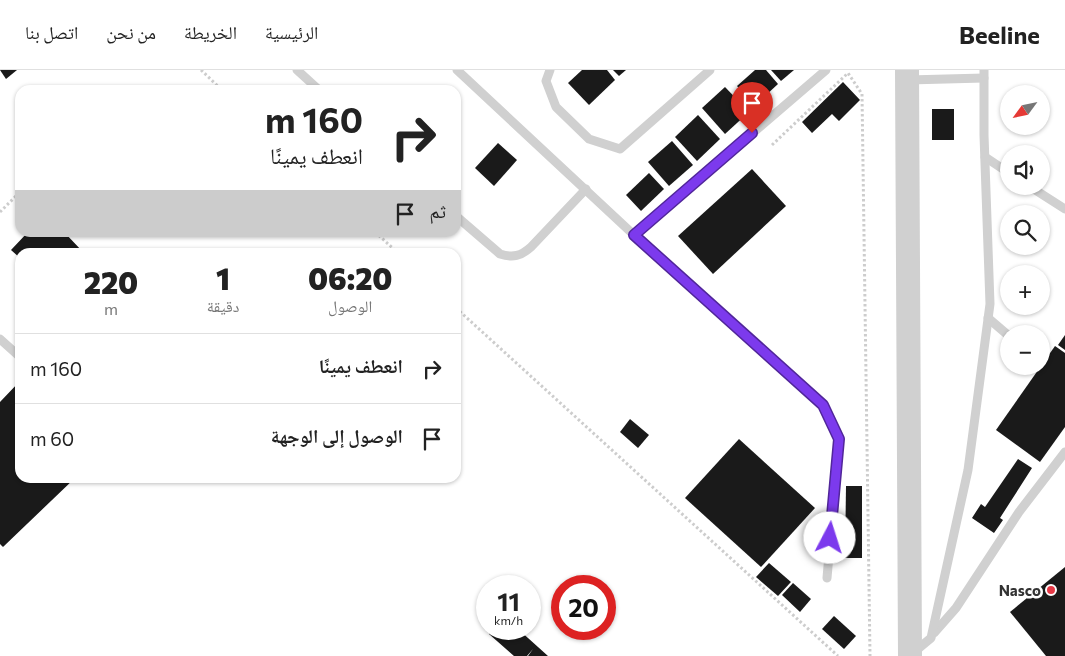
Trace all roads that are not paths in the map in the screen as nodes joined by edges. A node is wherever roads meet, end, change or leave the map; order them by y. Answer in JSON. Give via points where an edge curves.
{"nodes":[{"id":1,"x":297,"y":70,"type":"edge"},
{"id":2,"x":457,"y":70,"type":"edge"},
{"id":3,"x":550,"y":70,"type":"edge"},
{"id":4,"x":710,"y":70,"type":"edge"},
{"id":5,"x":826,"y":70,"type":"edge"},
{"id":6,"x":984,"y":74,"type":"edge"},
{"id":7,"x":908,"y":75,"type":"edge"},
{"id":8,"x":314,"y":85,"type":"edge"},
{"id":9,"x":985,"y":157,"type":"junction"},
{"id":10,"x":1000,"y":167,"type":"edge"},
{"id":11,"x":586,"y":189,"type":"junction"},
{"id":12,"x":1042,"y":195,"type":"edge"},
{"id":13,"x":1065,"y":210,"type":"edge"},
{"id":14,"x":461,"y":220,"type":"edge"},
{"id":15,"x":634,"y":235,"type":"junction"},
{"id":16,"x":988,"y":318,"type":"junction"},
{"id":17,"x":1000,"y":328,"type":"edge"},
{"id":18,"x":0,"y":340,"type":"edge"},
{"id":19,"x":15,"y":353,"type":"edge"},
{"id":20,"x":1065,"y":452,"type":"edge"},
{"id":21,"x":827,"y":578,"type":"dead end"},
{"id":22,"x":931,"y":638,"type":"junction"},
{"id":23,"x":910,"y":656,"type":"edge"}],
"edges":[{"from":1,"to":8,"type":"lane"},
{"from":2,"to":11,"type":"lane"},
{"from":3,"to":4,"type":"lane","via":[[546,81],[556,107],[589,139],[620,149]]},
{"from":5,"to":15,"type":"lane"},
{"from":6,"to":7,"type":"lane"},
{"from":6,"to":9,"type":"lane"},
{"from":7,"to":23,"type":"street"},
{"from":9,"to":10,"type":"lane"},
{"from":9,"to":16,"type":"lane"},
{"from":11,"to":14,"type":"lane","via":[[525,253],[517,256],[500,254]]},
{"from":11,"to":15,"type":"lane"},
{"from":12,"to":13,"type":"lane"},
{"from":15,"to":21,"type":"lane","via":[[823,405],[839,439]]},
{"from":16,"to":17,"type":"lane"},
{"from":16,"to":22,"type":"lane","via":[[968,470]]},
{"from":18,"to":19,"type":"lane"},
{"from":20,"to":22,"type":"lane","via":[[1020,512],[956,608]]},
{"from":22,"to":23,"type":"lane"}]}
